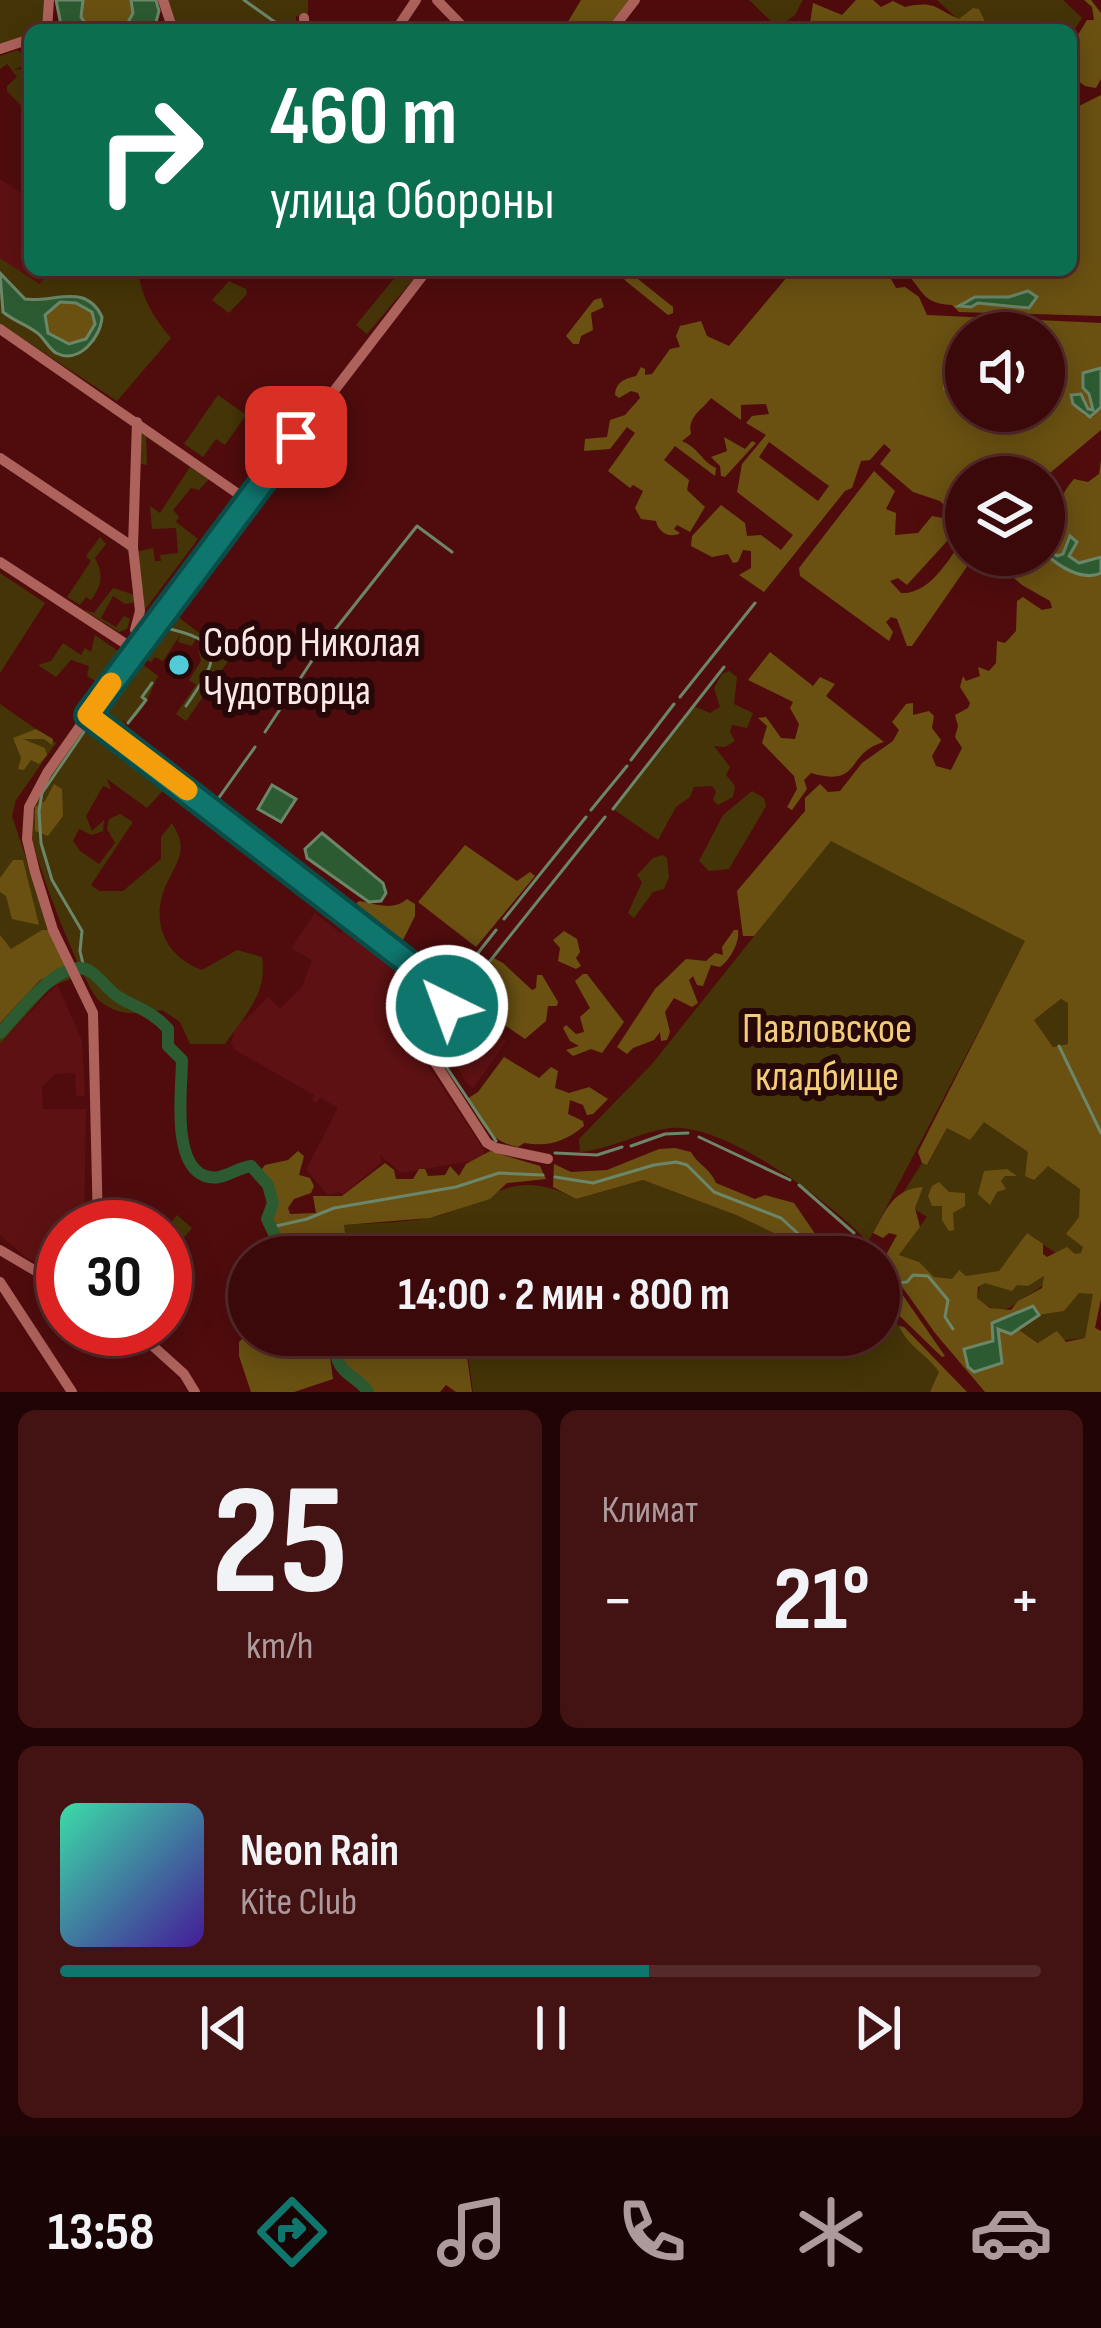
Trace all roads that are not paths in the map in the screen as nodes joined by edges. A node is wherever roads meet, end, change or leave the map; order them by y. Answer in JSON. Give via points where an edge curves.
{"nodes":[{"id":1,"x":437,"y":0,"type":"edge"},
{"id":2,"x":635,"y":0,"type":"edge"},
{"id":3,"x":460,"y":24,"type":"edge"},
{"id":4,"x":617,"y":24,"type":"edge"},
{"id":5,"x":422,"y":276,"type":"edge"},
{"id":6,"x":0,"y":329,"type":"edge"},
{"id":7,"x":137,"y":422,"type":"junction"},
{"id":8,"x":0,"y":458,"type":"edge"},
{"id":9,"x":248,"y":500,"type":"junction"},
{"id":10,"x":134,"y":547,"type":"junction"},
{"id":11,"x":0,"y":562,"type":"edge"},
{"id":12,"x":138,"y":646,"type":"junction"},
{"id":13,"x":88,"y":715,"type":"junction"},
{"id":14,"x":548,"y":1159,"type":"dead end"},
{"id":15,"x":98,"y":1200,"type":"edge"},
{"id":16,"x":0,"y":1250,"type":"edge"},
{"id":17,"x":36,"y":1271,"type":"edge"},
{"id":18,"x":0,"y":1282,"type":"edge"},
{"id":19,"x":164,"y":1356,"type":"edge"},
{"id":20,"x":72,"y":1392,"type":"edge"},
{"id":21,"x":195,"y":1392,"type":"edge"}],
"edges":[{"from":1,"to":3,"type":"street"},
{"from":2,"to":4,"type":"street"},
{"from":5,"to":9,"type":"street"},
{"from":6,"to":7,"type":"street"},
{"from":7,"to":9,"type":"street"},
{"from":7,"to":10,"type":"street"},
{"from":8,"to":10,"type":"street"},
{"from":9,"to":12,"type":"street"},
{"from":10,"to":12,"type":"street"},
{"from":11,"to":12,"type":"street"},
{"from":12,"to":13,"type":"street"},
{"from":13,"to":14,"type":"street","via":[[448,997],[428,1034],[429,1053],[487,1143]]},
{"from":13,"to":15,"type":"street","via":[[35,791],[27,827],[53,930],[93,1013]]},
{"from":16,"to":17,"type":"street"},
{"from":18,"to":20,"type":"street"},
{"from":19,"to":21,"type":"street"}]}
